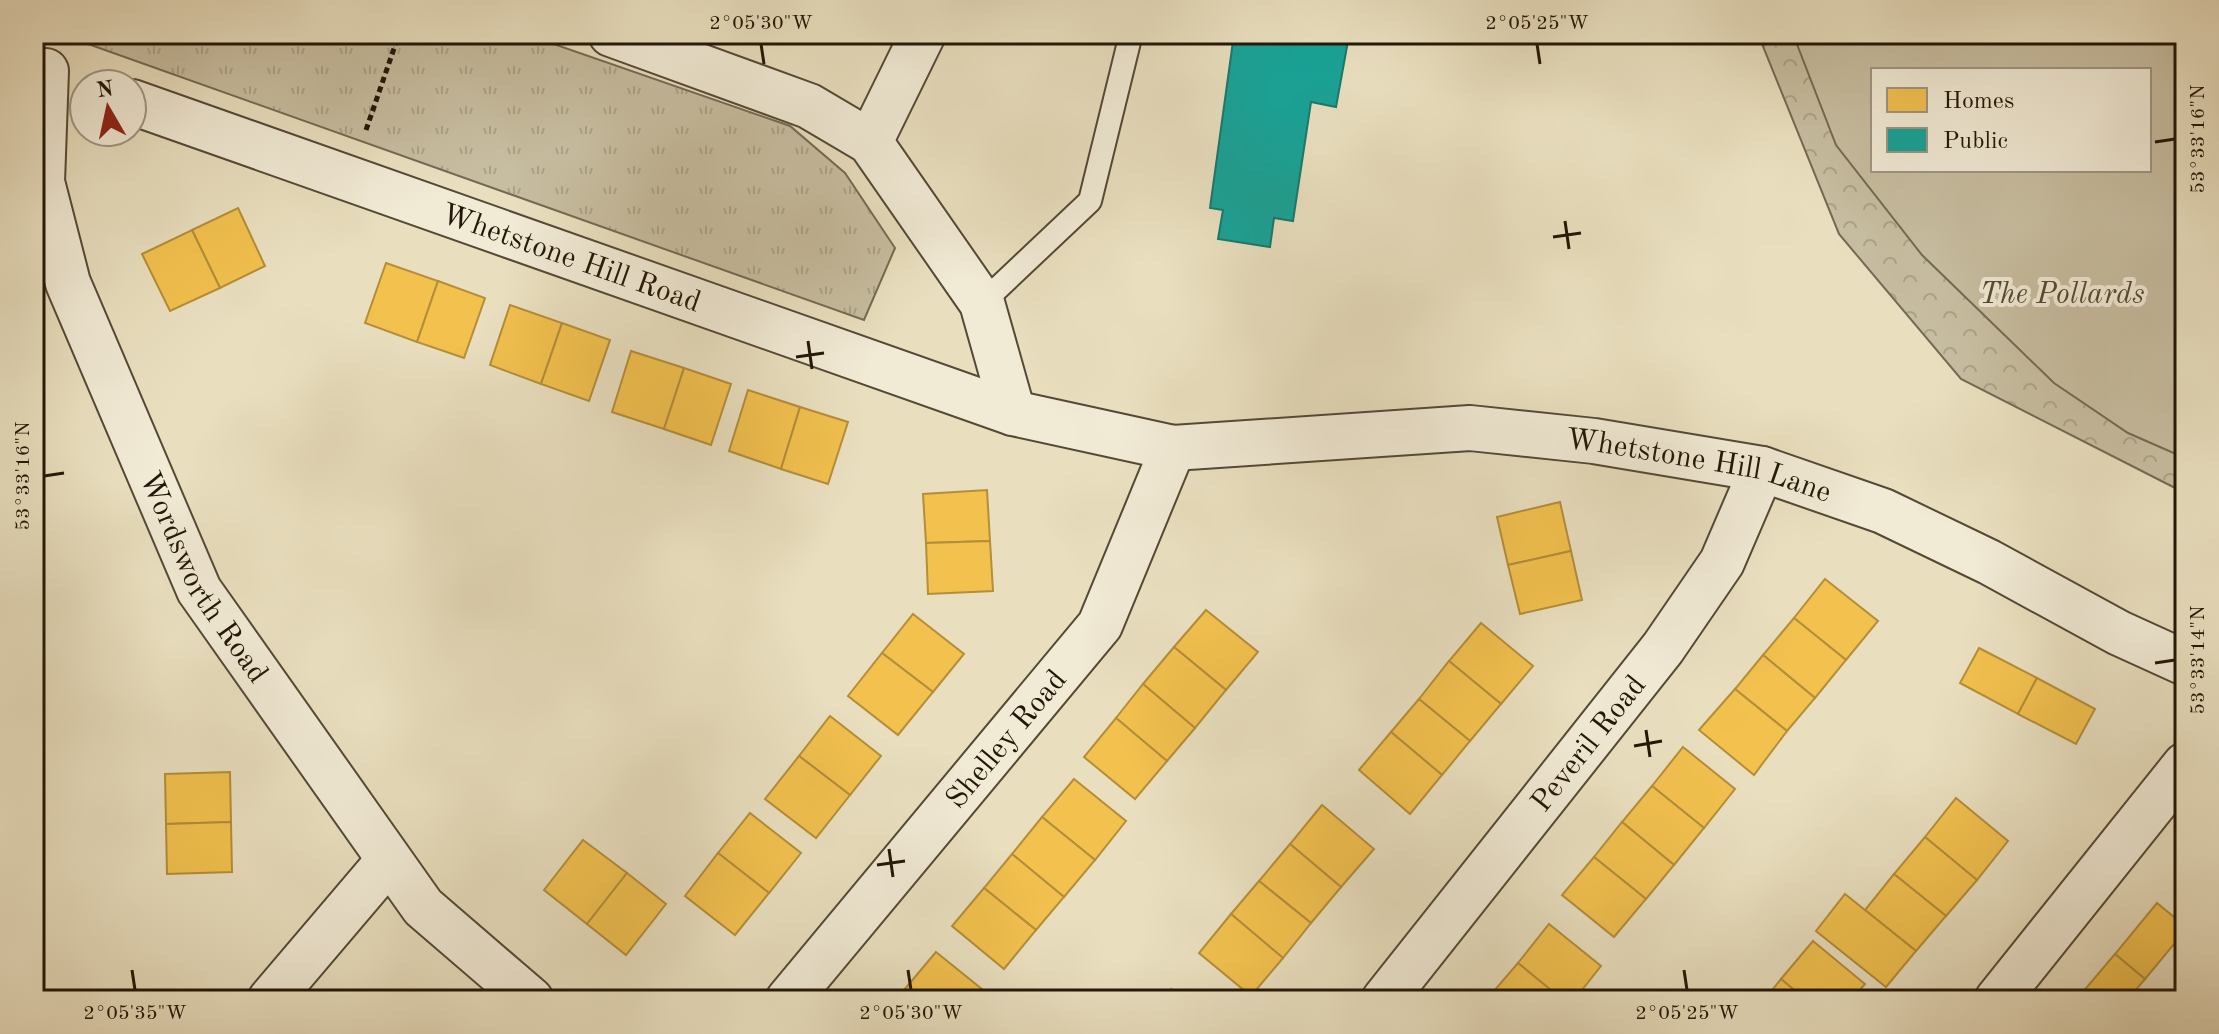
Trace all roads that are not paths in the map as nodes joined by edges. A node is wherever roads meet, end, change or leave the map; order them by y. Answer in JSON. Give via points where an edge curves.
{"nodes":[{"id":1,"x":611,"y":34,"type":"edge"},
{"id":2,"x":923,"y":34,"type":"edge"},
{"id":3,"x":1131,"y":34,"type":"edge"},
{"id":4,"x":55,"y":74,"type":"edge"},
{"id":5,"x":148,"y":108,"type":"edge"},
{"id":6,"x":870,"y":142,"type":"junction"},
{"id":7,"x":982,"y":303,"type":"junction"},
{"id":8,"x":1013,"y":413,"type":"junction"},
{"id":9,"x":1173,"y":448,"type":"junction"},
{"id":10,"x":1762,"y":469,"type":"junction"},
{"id":11,"x":2185,"y":663,"type":"edge"},
{"id":12,"x":2185,"y":765,"type":"edge"},
{"id":13,"x":389,"y":860,"type":"junction"},
{"id":14,"x":270,"y":1000,"type":"edge"},
{"id":15,"x":531,"y":1000,"type":"edge"},
{"id":16,"x":788,"y":1000,"type":"edge"},
{"id":17,"x":1384,"y":1000,"type":"edge"},
{"id":18,"x":1997,"y":1000,"type":"edge"}],
"edges":[{"from":1,"to":6,"type":"street","via":[[809,106]]},
{"from":2,"to":6,"type":"street"},
{"from":3,"to":7,"type":"lane","via":[[1090,201]]},
{"from":4,"to":13,"type":"street","name":"Wordsworth Road","via":[[42,182],[68,283],[199,590]]},
{"from":5,"to":8,"type":"street","name":"Whetstone Hill Road"},
{"from":6,"to":7,"type":"street"},
{"from":7,"to":8,"type":"street"},
{"from":8,"to":9,"type":"street","name":"Whetstone Hill Road"},
{"from":9,"to":10,"type":"street","name":"Whetstone Hill Lane","via":[[1470,428],[1594,441]]},
{"from":9,"to":16,"type":"street","name":"Shelley Road","via":[[1100,625]]},
{"from":10,"to":11,"type":"street","name":"Whetstone Hill Lane","via":[[1883,511]]},
{"from":10,"to":17,"type":"street","name":"Peveril Road","via":[[1722,562],[1663,648]]},
{"from":12,"to":18,"type":"street"},
{"from":13,"to":14,"type":"street"},
{"from":13,"to":15,"type":"street","name":"Wordsworth Road","via":[[423,907]]}]}
